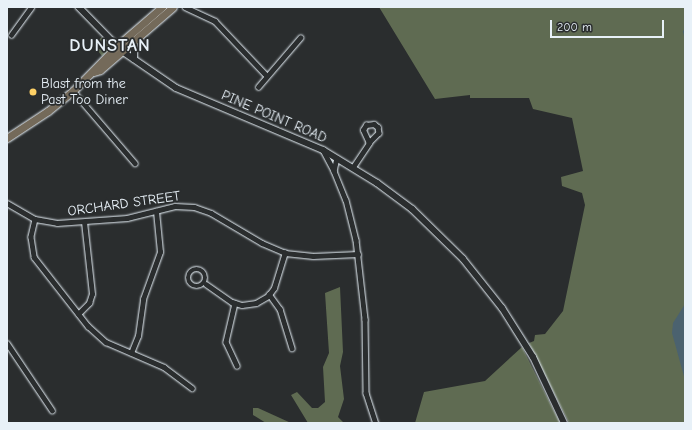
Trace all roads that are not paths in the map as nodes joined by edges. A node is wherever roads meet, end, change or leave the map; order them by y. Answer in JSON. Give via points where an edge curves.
{"nodes":[{"id":1,"x":31,"y":7,"type":"edge"},
{"id":2,"x":79,"y":7,"type":"edge"},
{"id":3,"x":162,"y":7,"type":"edge"},
{"id":4,"x":173,"y":7,"type":"edge"},
{"id":5,"x":185,"y":7,"type":"edge"},
{"id":6,"x":190,"y":8,"type":"edge"},
{"id":7,"x":11,"y":35,"type":"dead end"},
{"id":8,"x":300,"y":38,"type":"dead end"},
{"id":9,"x":134,"y":40,"type":"junction"},
{"id":10,"x":120,"y":49,"type":"junction"},
{"id":11,"x":134,"y":59,"type":"junction"},
{"id":12,"x":141,"y":67,"type":"junction"},
{"id":13,"x":266,"y":75,"type":"junction"},
{"id":14,"x":258,"y":86,"type":"dead end"},
{"id":15,"x":73,"y":91,"type":"junction"},
{"id":16,"x":7,"y":138,"type":"edge"},
{"id":17,"x":369,"y":143,"type":"dead end"},
{"id":18,"x":322,"y":150,"type":"junction"},
{"id":19,"x":338,"y":158,"type":"junction"},
{"id":20,"x":135,"y":163,"type":"dead end"},
{"id":21,"x":353,"y":167,"type":"junction"},
{"id":22,"x":334,"y":171,"type":"junction"},
{"id":23,"x":7,"y":203,"type":"edge"},
{"id":24,"x":156,"y":211,"type":"junction"},
{"id":25,"x":35,"y":219,"type":"junction"},
{"id":26,"x":84,"y":222,"type":"junction"},
{"id":27,"x":286,"y":254,"type":"junction"},
{"id":28,"x":358,"y":254,"type":"junction"},
{"id":29,"x":206,"y":284,"type":"junction"},
{"id":30,"x":269,"y":294,"type":"junction"},
{"id":31,"x":235,"y":303,"type":"junction"},
{"id":32,"x":78,"y":314,"type":"junction"},
{"id":33,"x":289,"y":337,"type":"junction"},
{"id":34,"x":282,"y":339,"type":"dead end"},
{"id":35,"x":7,"y":343,"type":"edge"},
{"id":36,"x":292,"y":348,"type":"dead end"},
{"id":37,"x":131,"y":353,"type":"junction"},
{"id":38,"x":232,"y":358,"type":"junction"},
{"id":39,"x":226,"y":362,"type":"dead end"},
{"id":40,"x":237,"y":366,"type":"dead end"},
{"id":41,"x":192,"y":388,"type":"dead end"},
{"id":42,"x":52,"y":410,"type":"dead end"},
{"id":43,"x":376,"y":423,"type":"edge"},
{"id":44,"x":564,"y":423,"type":"edge"}],
"edges":[{"from":1,"to":7,"type":"street"},
{"from":2,"to":10,"type":"street"},
{"from":3,"to":10,"type":"main road"},
{"from":4,"to":9,"type":"main road"},
{"from":5,"to":6,"type":"street"},
{"from":6,"to":13,"type":"street","via":[[215,21]]},
{"from":8,"to":13,"type":"street"},
{"from":9,"to":10,"type":"main road"},
{"from":9,"to":11,"type":"main road"},
{"from":10,"to":11,"type":"main road","name":"PINE POINT ROAD"},
{"from":10,"to":12,"type":"main road","name":"PINE POINT ROAD","via":[[123,55]]},
{"from":10,"to":15,"type":"main road","via":[[100,70],[94,72]]},
{"from":11,"to":12,"type":"main road","name":"PINE POINT ROAD"},
{"from":12,"to":18,"type":"main road","name":"PINE POINT ROAD","via":[[186,93]]},
{"from":13,"to":14,"type":"street"},
{"from":15,"to":16,"type":"main road"},
{"from":15,"to":20,"type":"street"},
{"from":17,"to":21,"type":"street"},
{"from":18,"to":19,"type":"main road","name":"PINE POINT ROAD"},
{"from":18,"to":22,"type":"street"},
{"from":19,"to":21,"type":"main road","name":"PINE POINT ROAD"},
{"from":19,"to":22,"type":"street"},
{"from":21,"to":44,"type":"main road","name":"PINE POINT ROAD","via":[[418,214],[480,278],[524,342]]},
{"from":22,"to":28,"type":"street","via":[[351,216]]},
{"from":23,"to":25,"type":"street","name":"ORCHARD STREET"},
{"from":24,"to":26,"type":"street","name":"ORCHARD STREET"},
{"from":24,"to":27,"type":"street","name":"ORCHARD STREET","via":[[179,206],[206,211],[262,244]]},
{"from":24,"to":37,"type":"street","via":[[160,252],[143,299],[138,336]]},
{"from":25,"to":26,"type":"street","name":"ORCHARD STREET","via":[[57,223]]},
{"from":25,"to":32,"type":"street","via":[[31,241],[34,257]]},
{"from":26,"to":32,"type":"street","via":[[92,294],[89,303]]},
{"from":27,"to":28,"type":"street","name":"ORCHARD STREET"},
{"from":27,"to":30,"type":"street","via":[[276,284]]},
{"from":28,"to":43,"type":"street","via":[[365,319],[366,393]]},
{"from":29,"to":29,"type":"street","via":[[202,270],[195,269],[189,272],[188,279],[192,285]]},
{"from":29,"to":31,"type":"street"},
{"from":30,"to":31,"type":"street","via":[[252,304]]},
{"from":30,"to":33,"type":"street","via":[[280,308]]},
{"from":31,"to":38,"type":"street","via":[[226,338]]},
{"from":32,"to":37,"type":"street","via":[[98,337]]},
{"from":33,"to":34,"type":"street"},
{"from":33,"to":36,"type":"street"},
{"from":35,"to":42,"type":"street"},
{"from":37,"to":41,"type":"street","via":[[164,367]]},
{"from":38,"to":39,"type":"street"},
{"from":38,"to":40,"type":"street"}]}
